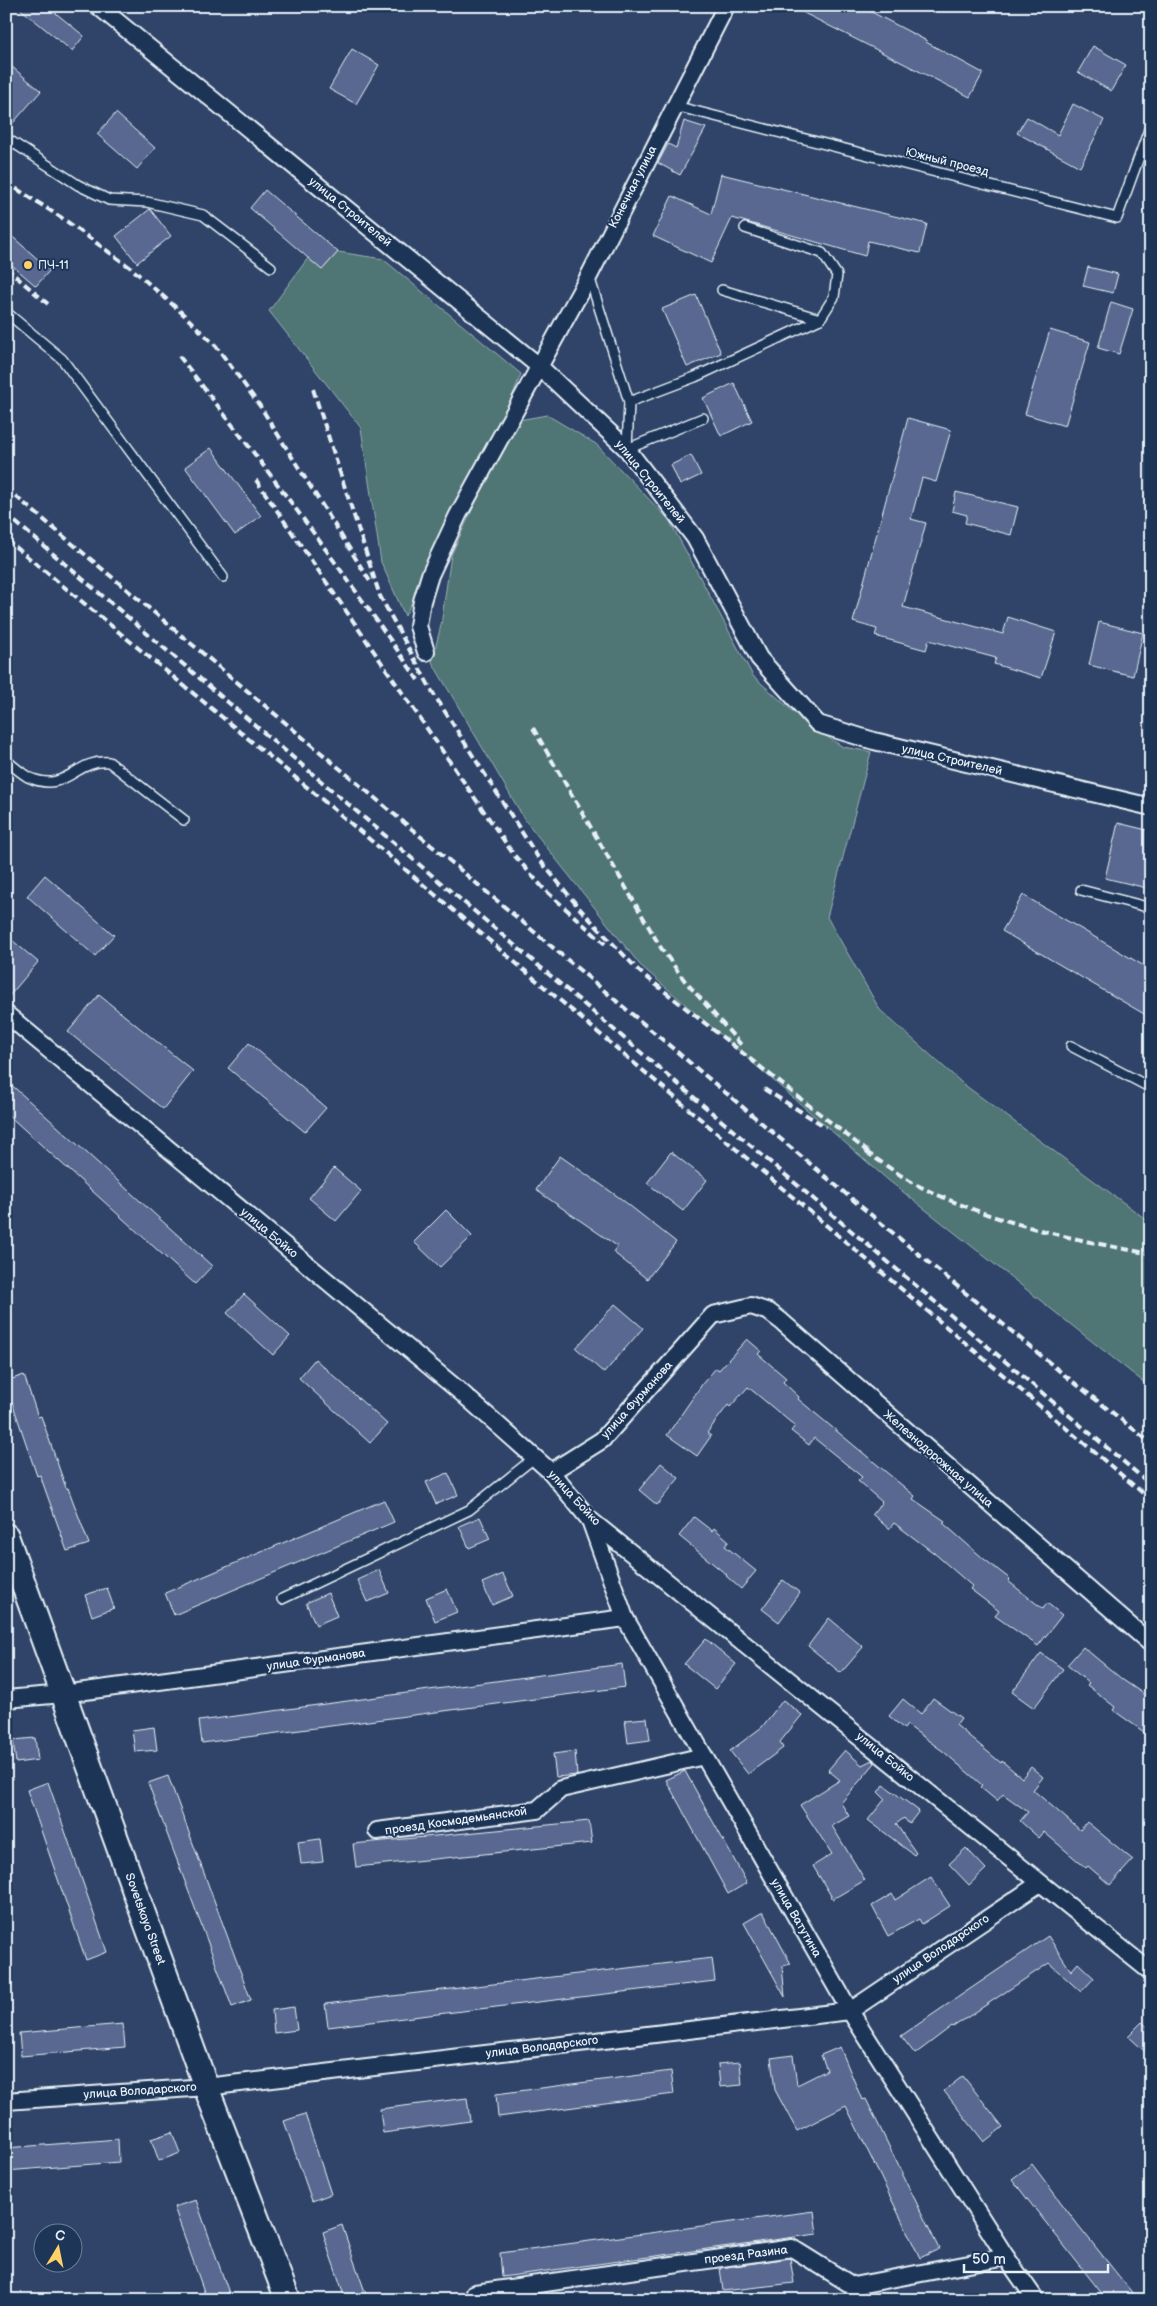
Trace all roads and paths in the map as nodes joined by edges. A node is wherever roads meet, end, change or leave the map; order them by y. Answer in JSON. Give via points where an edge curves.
{"nodes":[{"id":1,"x":98,"y":6,"type":"edge"},
{"id":2,"x":726,"y":6,"type":"edge"},
{"id":3,"x":675,"y":106,"type":"junction"},
{"id":4,"x":1151,"y":124,"type":"edge"},
{"id":5,"x":6,"y":138,"type":"edge"},
{"id":6,"x":745,"y":228,"type":"dead end"},
{"id":7,"x":271,"y":267,"type":"dead end"},
{"id":8,"x":588,"y":276,"type":"junction"},
{"id":9,"x":722,"y":290,"type":"dead end"},
{"id":10,"x":6,"y":312,"type":"edge"},
{"id":11,"x":820,"y":319,"type":"junction"},
{"id":12,"x":540,"y":367,"type":"junction"},
{"id":13,"x":629,"y":402,"type":"junction"},
{"id":14,"x":703,"y":418,"type":"dead end"},
{"id":15,"x":626,"y":450,"type":"junction"},
{"id":16,"x":223,"y":578,"type":"dead end"},
{"id":17,"x":426,"y":652,"type":"dead end"},
{"id":18,"x":6,"y":760,"type":"edge"},
{"id":19,"x":1151,"y":807,"type":"edge"},
{"id":20,"x":184,"y":820,"type":"dead end"},
{"id":21,"x":1081,"y":890,"type":"dead end"},
{"id":22,"x":1151,"y":908,"type":"edge"},
{"id":23,"x":6,"y":1014,"type":"edge"},
{"id":24,"x":1071,"y":1046,"type":"dead end"},
{"id":25,"x":1151,"y":1088,"type":"edge"},
{"id":26,"x":713,"y":1316,"type":"joint"},
{"id":27,"x":534,"y":1458,"type":"junction"},
{"id":28,"x":551,"y":1472,"type":"junction"},
{"id":29,"x":590,"y":1519,"type":"junction"},
{"id":30,"x":6,"y":1536,"type":"edge"},
{"id":31,"x":282,"y":1598,"type":"dead end"},
{"id":32,"x":625,"y":1618,"type":"junction"},
{"id":33,"x":1151,"y":1644,"type":"edge"},
{"id":34,"x":63,"y":1694,"type":"junction"},
{"id":35,"x":6,"y":1699,"type":"edge"},
{"id":36,"x":704,"y":1756,"type":"junction"},
{"id":37,"x":377,"y":1831,"type":"dead end"},
{"id":38,"x":1040,"y":1883,"type":"junction"},
{"id":39,"x":1151,"y":1972,"type":"edge"},
{"id":40,"x":850,"y":2011,"type":"junction"},
{"id":41,"x":206,"y":2087,"type":"junction"},
{"id":42,"x":6,"y":2101,"type":"edge"},
{"id":43,"x":1006,"y":2257,"type":"junction"},
{"id":44,"x":475,"y":2293,"type":"dead end"},
{"id":45,"x":288,"y":2300,"type":"edge"},
{"id":46,"x":1036,"y":2300,"type":"edge"}],
"edges":[{"from":1,"to":12,"type":"street","name":"улица Строителей"},
{"from":2,"to":3,"type":"street","name":"Конечная улица"},
{"from":3,"to":4,"type":"lane","name":"Южный проезд","via":[[1117,218]]},
{"from":3,"to":8,"type":"street","name":"Конечная улица"},
{"from":5,"to":7,"type":"lane","via":[[78,185],[109,200],[147,202],[203,215]]},
{"from":6,"to":11,"type":"lane","via":[[822,254],[837,276],[834,297]]},
{"from":8,"to":12,"type":"street","name":"Конечная улица"},
{"from":8,"to":13,"type":"lane"},
{"from":9,"to":11,"type":"lane"},
{"from":10,"to":16,"type":"lane","via":[[62,359]]},
{"from":11,"to":13,"type":"lane","via":[[695,377]]},
{"from":12,"to":15,"type":"street","name":"улица Строителей"},
{"from":12,"to":17,"type":"street","name":"Конечная улица","via":[[458,515],[430,574],[418,626]]},
{"from":13,"to":15,"type":"lane"},
{"from":14,"to":15,"type":"lane"},
{"from":15,"to":19,"type":"street","name":"улица Строителей","via":[[695,538],[758,658],[818,724],[874,741]]},
{"from":18,"to":20,"type":"lane","via":[[27,777],[57,783],[95,761],[109,762]]},
{"from":21,"to":22,"type":"lane"},
{"from":23,"to":27,"type":"street","name":"улица Бойко","via":[[462,1394]]},
{"from":24,"to":25,"type":"lane"},
{"from":26,"to":28,"type":"street","name":"улица Фурманова","via":[[602,1440]]},
{"from":26,"to":33,"type":"street","name":"Железнодорожная улица","via":[[751,1306],[769,1312]]},
{"from":27,"to":28,"type":"street","name":"улица Бойко"},
{"from":27,"to":31,"type":"lane","via":[[469,1510]]},
{"from":28,"to":29,"type":"street","name":"улица Бойко"},
{"from":29,"to":32,"type":"street","name":"улица Ватутина"},
{"from":29,"to":38,"type":"street","name":"улица Бойко"},
{"from":30,"to":34,"type":"street","name":"Sovetskaya Street"},
{"from":32,"to":34,"type":"street","name":"улица Фурманова"},
{"from":32,"to":36,"type":"street","name":"улица Ватутина"},
{"from":34,"to":35,"type":"street","name":"улица Фурманова"},
{"from":34,"to":41,"type":"street","name":"Sovetskaya Street"},
{"from":36,"to":37,"type":"street","name":"проезд Космодемьянской","via":[[561,1789],[538,1810]]},
{"from":36,"to":40,"type":"street","name":"улица Ватутина"},
{"from":38,"to":39,"type":"street","name":"улица Бойко"},
{"from":38,"to":40,"type":"street","name":"улица Володарского"},
{"from":40,"to":41,"type":"street","name":"улица Володарского"},
{"from":40,"to":43,"type":"street","name":"улица Ватутина"},
{"from":41,"to":42,"type":"street","name":"улица Володарского"},
{"from":41,"to":45,"type":"street","name":"Sovetskaya Street"},
{"from":43,"to":44,"type":"street","name":"проезд Разина","via":[[853,2286],[792,2248]]},
{"from":43,"to":46,"type":"street","name":"улица Ватутина"}]}
